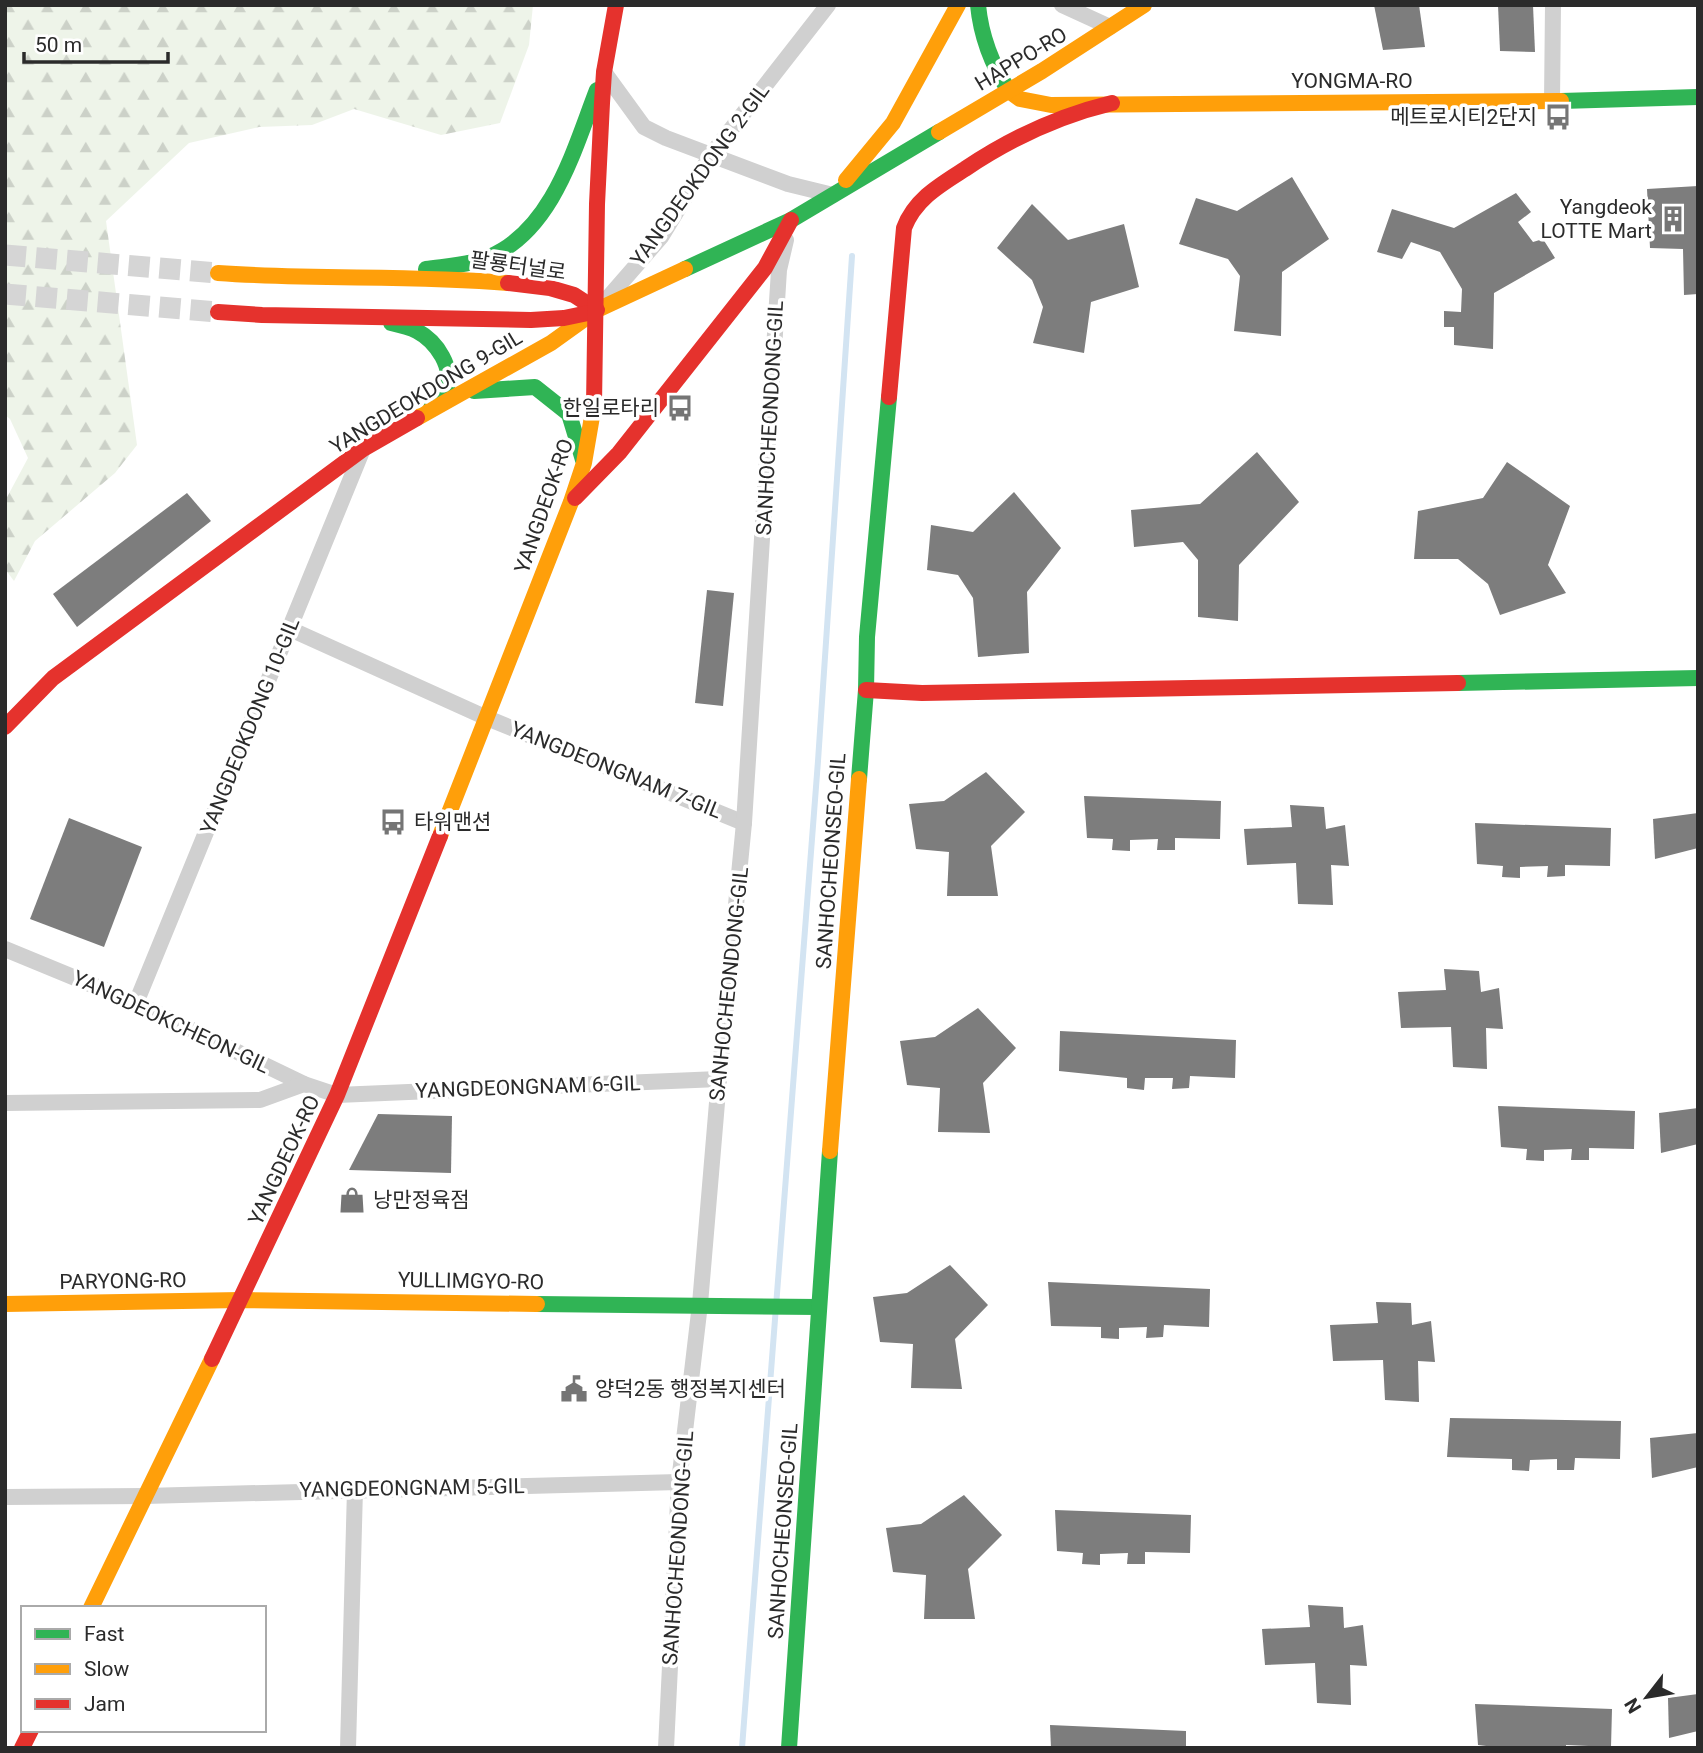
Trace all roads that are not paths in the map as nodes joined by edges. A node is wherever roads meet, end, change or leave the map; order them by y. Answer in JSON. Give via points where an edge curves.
{"nodes":[{"id":1,"x":616,"y":5,"type":"edge"},
{"id":2,"x":828,"y":5,"type":"edge"},
{"id":3,"x":958,"y":5,"type":"edge"},
{"id":4,"x":978,"y":5,"type":"edge"},
{"id":5,"x":1062,"y":5,"type":"edge"},
{"id":6,"x":1144,"y":5,"type":"edge"},
{"id":7,"x":1553,"y":5,"type":"edge"},
{"id":8,"x":1110,"y":27,"type":"junction"},
{"id":9,"x":604,"y":72,"type":"junction"},
{"id":10,"x":1009,"y":91,"type":"junction"},
{"id":11,"x":1698,"y":97,"type":"edge"},
{"id":12,"x":1552,"y":101,"type":"junction"},
{"id":13,"x":1112,"y":103,"type":"junction"},
{"id":14,"x":711,"y":155,"type":"junction"},
{"id":15,"x":840,"y":192,"type":"junction"},
{"id":16,"x":791,"y":220,"type":"junction"},
{"id":17,"x":218,"y":273,"type":"tunnel mouth"},
{"id":18,"x":353,"y":278,"type":"junction"},
{"id":19,"x":597,"y":310,"type":"junction"},
{"id":20,"x":218,"y":312,"type":"tunnel mouth"},
{"id":21,"x":344,"y":316,"type":"junction"},
{"id":22,"x":468,"y":391,"type":"junction"},
{"id":23,"x":418,"y":419,"type":"junction"},
{"id":24,"x":363,"y":449,"type":"junction"},
{"id":25,"x":584,"y":463,"type":"junction"},
{"id":26,"x":571,"y":502,"type":"junction"},
{"id":27,"x":289,"y":629,"type":"junction"},
{"id":28,"x":1698,"y":678,"type":"edge"},
{"id":29,"x":866,"y":690,"type":"junction"},
{"id":30,"x":487,"y":718,"type":"junction"},
{"id":31,"x":5,"y":727,"type":"edge"},
{"id":32,"x":744,"y":823,"type":"junction"},
{"id":33,"x":5,"y":949,"type":"edge"},
{"id":34,"x":136,"y":1003,"type":"junction"},
{"id":35,"x":719,"y":1079,"type":"junction"},
{"id":36,"x":304,"y":1084,"type":"junction"},
{"id":37,"x":337,"y":1096,"type":"junction"},
{"id":38,"x":5,"y":1103,"type":"edge"},
{"id":39,"x":241,"y":1300,"type":"junction"},
{"id":40,"x":5,"y":1304,"type":"edge"},
{"id":41,"x":700,"y":1304,"type":"junction"},
{"id":42,"x":818,"y":1307,"type":"junction"},
{"id":43,"x":679,"y":1482,"type":"junction"},
{"id":44,"x":355,"y":1489,"type":"junction"},
{"id":45,"x":145,"y":1496,"type":"junction"},
{"id":46,"x":5,"y":1497,"type":"edge"},
{"id":47,"x":92,"y":1606,"type":"edge"},
{"id":48,"x":30,"y":1732,"type":"edge"},
{"id":49,"x":22,"y":1748,"type":"edge"},
{"id":50,"x":348,"y":1748,"type":"edge"},
{"id":51,"x":666,"y":1748,"type":"edge"},
{"id":52,"x":789,"y":1748,"type":"edge"}],
"edges":[{"from":1,"to":9,"type":"main road","name":"YANGDEOK-RO"},
{"from":2,"to":14,"type":"street","name":"YANGDEOKDONG 2-GIL"},
{"from":3,"to":15,"type":"main road","via":[[893,123]]},
{"from":4,"to":10,"type":"main road","via":[[989,49]]},
{"from":5,"to":8,"type":"street"},
{"from":6,"to":8,"type":"main road","name":"HAPPO-RO"},
{"from":7,"to":12,"type":"street"},
{"from":8,"to":10,"type":"main road","name":"HAPPO-RO"},
{"from":9,"to":14,"type":"street","via":[[644,127]]},
{"from":9,"to":18,"type":"main road","via":[[556,187],[524,235],[481,259]]},
{"from":9,"to":19,"type":"main road","name":"YANGDEOK-RO"},
{"from":10,"to":13,"type":"main road","name":"YONGMA-RO","via":[[1042,104]]},
{"from":10,"to":15,"type":"main road","name":"HAPPO-RO"},
{"from":11,"to":12,"type":"main road","name":"YONGMA-RO"},
{"from":12,"to":13,"type":"main road","name":"YONGMA-RO"},
{"from":13,"to":29,"type":"main road","name":"SANHOCHEONSEO-GIL","via":[[1072,112],[1011,138],[923,197],[906,219],[870,596]]},
{"from":14,"to":15,"type":"street","via":[[788,184]]},
{"from":14,"to":19,"type":"street","name":"YANGDEOKDONG 2-GIL","via":[[661,237]]},
{"from":15,"to":16,"type":"main road","name":"YANGDEOKDONG 9-GIL"},
{"from":16,"to":19,"type":"main road","name":"YANGDEOKDONG 9-GIL"},
{"from":16,"to":26,"type":"main road","via":[[765,268],[619,453]]},
{"from":16,"to":32,"type":"street","name":"SANHOCHEONDONG-GIL","via":[[779,270]]},
{"from":17,"to":18,"type":"main road","name":"팔룡터널로"},
{"from":18,"to":19,"type":"main road","name":"팔룡터널로","via":[[511,283],[573,295]]},
{"from":19,"to":21,"type":"main road","via":[[531,320]]},
{"from":19,"to":22,"type":"main road","name":"YANGDEOKDONG 9-GIL"},
{"from":19,"to":25,"type":"main road","name":"YANGDEOK-RO","via":[[593,420]]},
{"from":20,"to":21,"type":"main road"},
{"from":21,"to":23,"type":"main road","via":[[413,329],[433,344],[448,374],[447,387]]},
{"from":22,"to":23,"type":"main road","name":"YANGDEOKDONG 9-GIL"},
{"from":22,"to":25,"type":"main road","via":[[536,387],[569,414]]},
{"from":23,"to":24,"type":"main road","name":"YANGDEOKDONG 9-GIL"},
{"from":24,"to":27,"type":"street","name":"YANGDEOKDONG 10-GIL"},
{"from":24,"to":31,"type":"main road","name":"YANGDEOKDONG 9-GIL","via":[[52,678]]},
{"from":25,"to":26,"type":"main road","name":"YANGDEOK-RO"},
{"from":26,"to":30,"type":"main road","name":"YANGDEOK-RO"},
{"from":27,"to":30,"type":"street"},
{"from":27,"to":34,"type":"street","name":"YANGDEOKDONG 10-GIL"},
{"from":28,"to":29,"type":"main road","via":[[922,694]]},
{"from":29,"to":42,"type":"main road","name":"SANHOCHEONSEO-GIL"},
{"from":30,"to":32,"type":"street","name":"YANGDEONGNAM 7-GIL"},
{"from":30,"to":37,"type":"main road","name":"YANGDEOK-RO"},
{"from":32,"to":35,"type":"street","name":"SANHOCHEONDONG-GIL"},
{"from":33,"to":34,"type":"street","name":"YANGDEOKCHEON-GIL"},
{"from":34,"to":36,"type":"street","name":"YANGDEOKCHEON-GIL"},
{"from":35,"to":37,"type":"street","name":"YANGDEONGNAM 6-GIL"},
{"from":35,"to":41,"type":"street","name":"SANHOCHEONDONG-GIL"},
{"from":36,"to":37,"type":"street","name":"YANGDEOKCHEON-GIL"},
{"from":36,"to":38,"type":"street","via":[[260,1100]]},
{"from":37,"to":39,"type":"main road","name":"YANGDEOK-RO"},
{"from":39,"to":40,"type":"main road","name":"PARYONG-RO"},
{"from":39,"to":41,"type":"main road","name":"YULLIMGYO-RO"},
{"from":39,"to":45,"type":"main road","name":"YANGDEOK-RO"},
{"from":41,"to":42,"type":"main road","name":"YULLIMGYO-RO"},
{"from":41,"to":43,"type":"street","name":"SANHOCHEONDONG-GIL"},
{"from":42,"to":52,"type":"main road","name":"SANHOCHEONSEO-GIL"},
{"from":43,"to":44,"type":"street","name":"YANGDEONGNAM 5-GIL"},
{"from":43,"to":51,"type":"street","name":"SANHOCHEONDONG-GIL"},
{"from":44,"to":45,"type":"street","name":"YANGDEONGNAM 5-GIL"},
{"from":44,"to":50,"type":"street"},
{"from":45,"to":46,"type":"street","name":"YANGDEONGNAM 5-GIL"},
{"from":45,"to":47,"type":"main road","name":"YANGDEOK-RO"},
{"from":48,"to":49,"type":"main road"}]}
